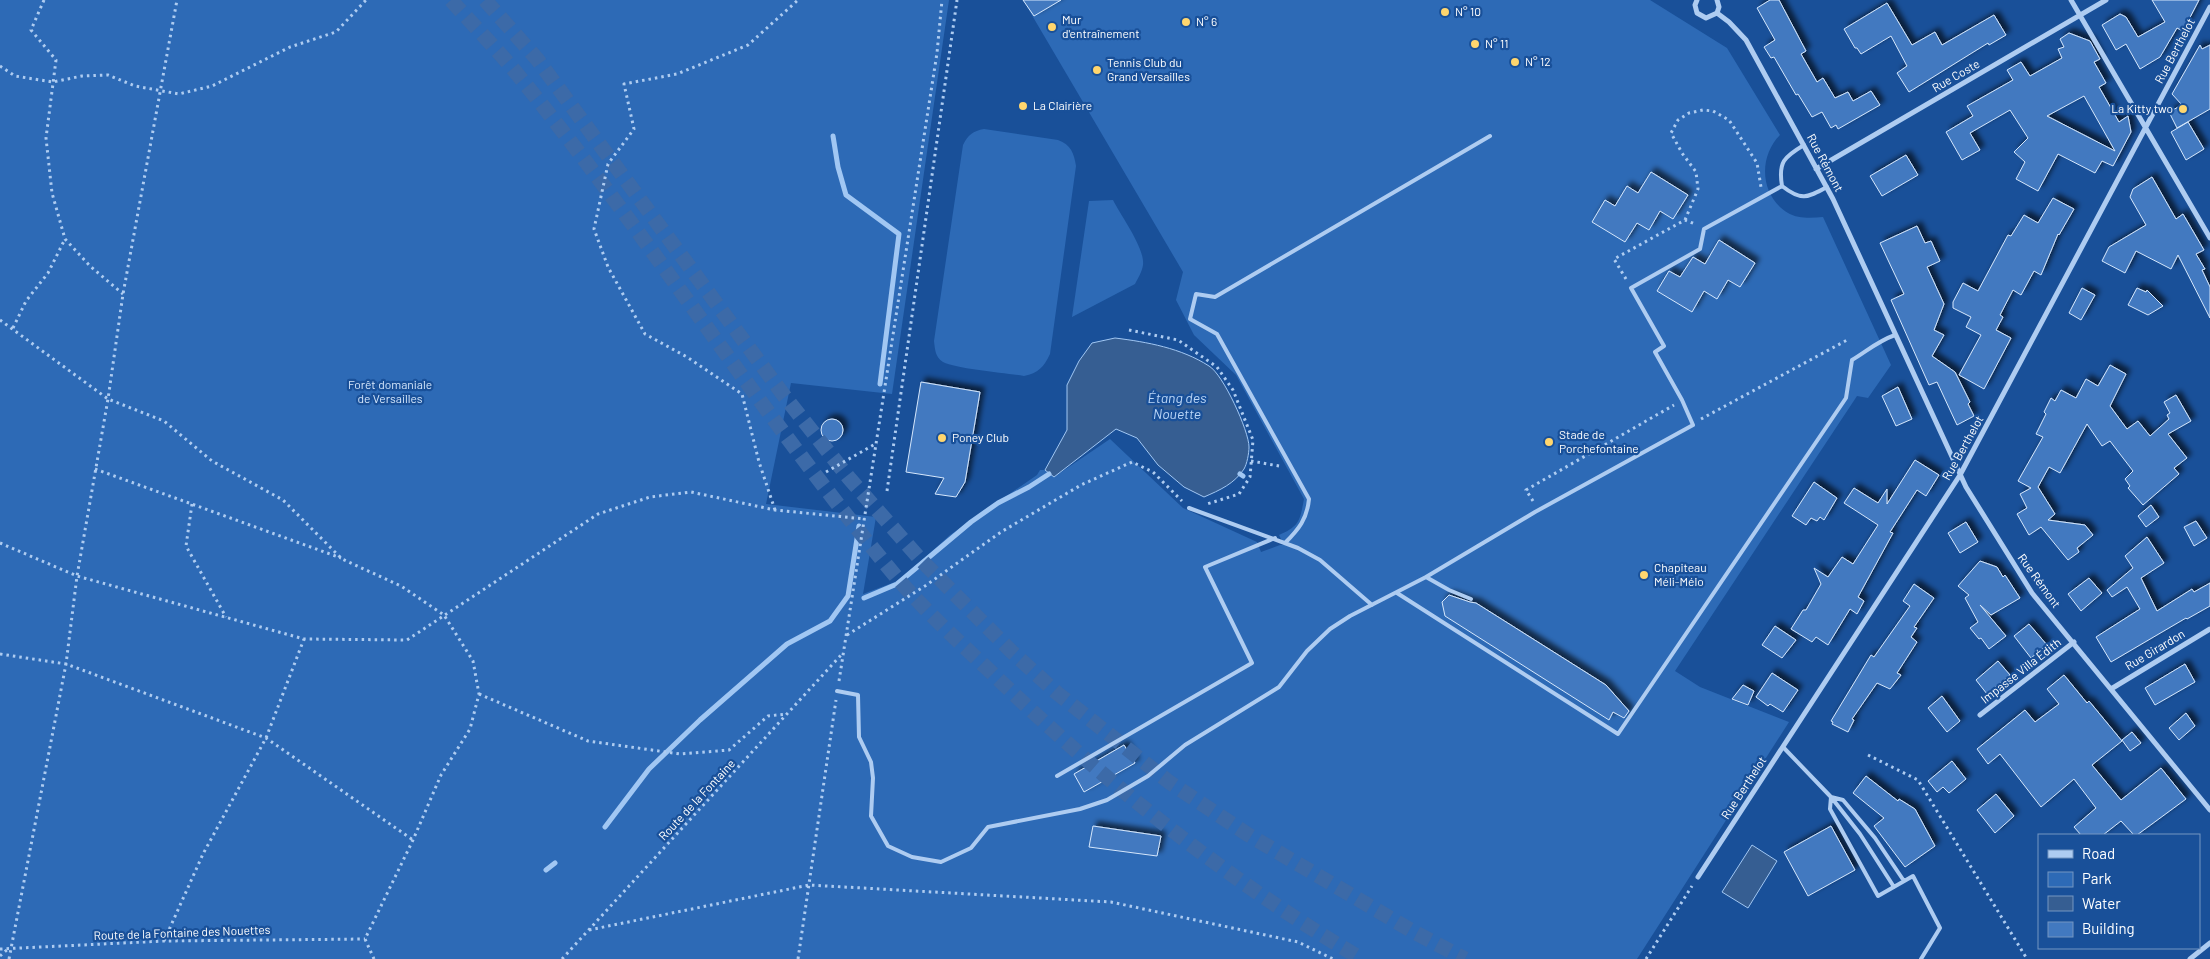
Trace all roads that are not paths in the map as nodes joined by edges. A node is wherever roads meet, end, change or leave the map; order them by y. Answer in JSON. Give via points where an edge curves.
{"nodes":[{"id":1,"x":1695,"y":0,"type":"edge"},
{"id":2,"x":1717,"y":0,"type":"edge"},
{"id":3,"x":2070,"y":0,"type":"edge"},
{"id":4,"x":2106,"y":0,"type":"edge"},
{"id":5,"x":2210,"y":7,"type":"edge"},
{"id":6,"x":1717,"y":13,"type":"junction"},
{"id":7,"x":2080,"y":15,"type":"junction"},
{"id":8,"x":2145,"y":128,"type":"junction"},
{"id":9,"x":1490,"y":136,"type":"dead end"},
{"id":10,"x":1804,"y":145,"type":"junction"},
{"id":11,"x":1816,"y":168,"type":"junction"},
{"id":12,"x":1782,"y":186,"type":"junction"},
{"id":13,"x":1827,"y":187,"type":"junction"},
{"id":14,"x":2210,"y":238,"type":"edge"},
{"id":15,"x":1896,"y":335,"type":"junction"},
{"id":16,"x":1960,"y":475,"type":"junction"},
{"id":17,"x":1189,"y":508,"type":"road end"},
{"id":18,"x":1275,"y":538,"type":"junction"},
{"id":19,"x":1285,"y":542,"type":"junction"},
{"id":20,"x":1426,"y":577,"type":"junction"},
{"id":21,"x":1397,"y":593,"type":"junction"},
{"id":22,"x":1471,"y":599,"type":"dead end"},
{"id":23,"x":1372,"y":605,"type":"junction"},
{"id":24,"x":2210,"y":629,"type":"edge"},
{"id":25,"x":2074,"y":642,"type":"junction"},
{"id":26,"x":2112,"y":689,"type":"junction"},
{"id":27,"x":837,"y":691,"type":"road end"},
{"id":28,"x":1980,"y":716,"type":"dead end"},
{"id":29,"x":1782,"y":747,"type":"junction"},
{"id":30,"x":1056,"y":776,"type":"dead end"},
{"id":31,"x":1831,"y":797,"type":"junction"},
{"id":32,"x":2210,"y":810,"type":"edge"},
{"id":33,"x":1698,"y":877,"type":"road end"},
{"id":34,"x":1904,"y":881,"type":"junction"},
{"id":35,"x":1894,"y":887,"type":"junction"},
{"id":36,"x":2210,"y":943,"type":"edge"},
{"id":37,"x":1921,"y":959,"type":"edge"},
{"id":38,"x":2190,"y":959,"type":"edge"}],
"edges":[{"from":1,"to":6,"type":"street","via":[[1699,15],[1709,18]]},
{"from":2,"to":6,"type":"street"},
{"from":3,"to":7,"type":"street"},
{"from":4,"to":7,"type":"street","name":"Rue Coste"},
{"from":5,"to":8,"type":"street","name":"Rue Berthelot"},
{"from":6,"to":10,"type":"street","name":"Rue Rémont","via":[[1746,40]]},
{"from":7,"to":8,"type":"street"},
{"from":7,"to":11,"type":"street","name":"Rue Coste"},
{"from":8,"to":14,"type":"street"},
{"from":8,"to":16,"type":"street","name":"Rue Berthelot"},
{"from":9,"to":19,"type":"lane","via":[[1215,297],[1196,294],[1190,320],[1217,334],[1309,499],[1307,514],[1298,530]]},
{"from":10,"to":11,"type":"street","name":"Rue Rémont"},
{"from":10,"to":12,"type":"lane","via":[[1787,155],[1782,164]]},
{"from":11,"to":13,"type":"street","name":"Rue Rémont"},
{"from":12,"to":13,"type":"lane","via":[[1797,196],[1805,197]]},
{"from":12,"to":20,"type":"lane","via":[[1704,229],[1700,250],[1631,288],[1664,346],[1655,352],[1692,425],[1538,510]]},
{"from":13,"to":15,"type":"street","name":"Rue Rémont"},
{"from":15,"to":16,"type":"street","name":"Rue Rémont"},
{"from":15,"to":21,"type":"lane","via":[[1880,340],[1852,360],[1846,398],[1618,734]]},
{"from":16,"to":25,"type":"street","name":"Rue Rémont","via":[[2032,593]]},
{"from":16,"to":29,"type":"street","name":"Rue Berthelot"},
{"from":17,"to":18,"type":"lane"},
{"from":18,"to":19,"type":"lane"},
{"from":18,"to":30,"type":"lane","via":[[1205,567],[1252,663]]},
{"from":19,"to":23,"type":"lane","via":[[1320,560]]},
{"from":20,"to":21,"type":"lane"},
{"from":20,"to":22,"type":"lane"},
{"from":21,"to":23,"type":"lane"},
{"from":23,"to":27,"type":"lane","via":[[1330,629],[1307,651],[1279,687],[1184,745],[1148,776],[1107,800],[1080,809],[988,827],[971,848],[941,862],[912,857],[888,846],[871,816],[873,778],[871,762],[859,737],[858,695]]},
{"from":24,"to":26,"type":"street","name":"Rue Girardon"},
{"from":25,"to":26,"type":"street","name":"Rue Rémont"},
{"from":25,"to":28,"type":"street","name":"Impasse Villa Édith"},
{"from":26,"to":32,"type":"street","name":"Rue Rémont"},
{"from":29,"to":31,"type":"lane"},
{"from":29,"to":33,"type":"street","name":"Rue Berthelot"},
{"from":31,"to":34,"type":"lane","via":[[1843,800],[1875,838]]},
{"from":31,"to":35,"type":"lane","via":[[1860,834]]},
{"from":31,"to":35,"type":"lane","via":[[1830,809],[1878,896]]},
{"from":34,"to":35,"type":"lane"},
{"from":34,"to":37,"type":"lane","via":[[1913,876],[1940,928]]},
{"from":36,"to":38,"type":"street"}]}
